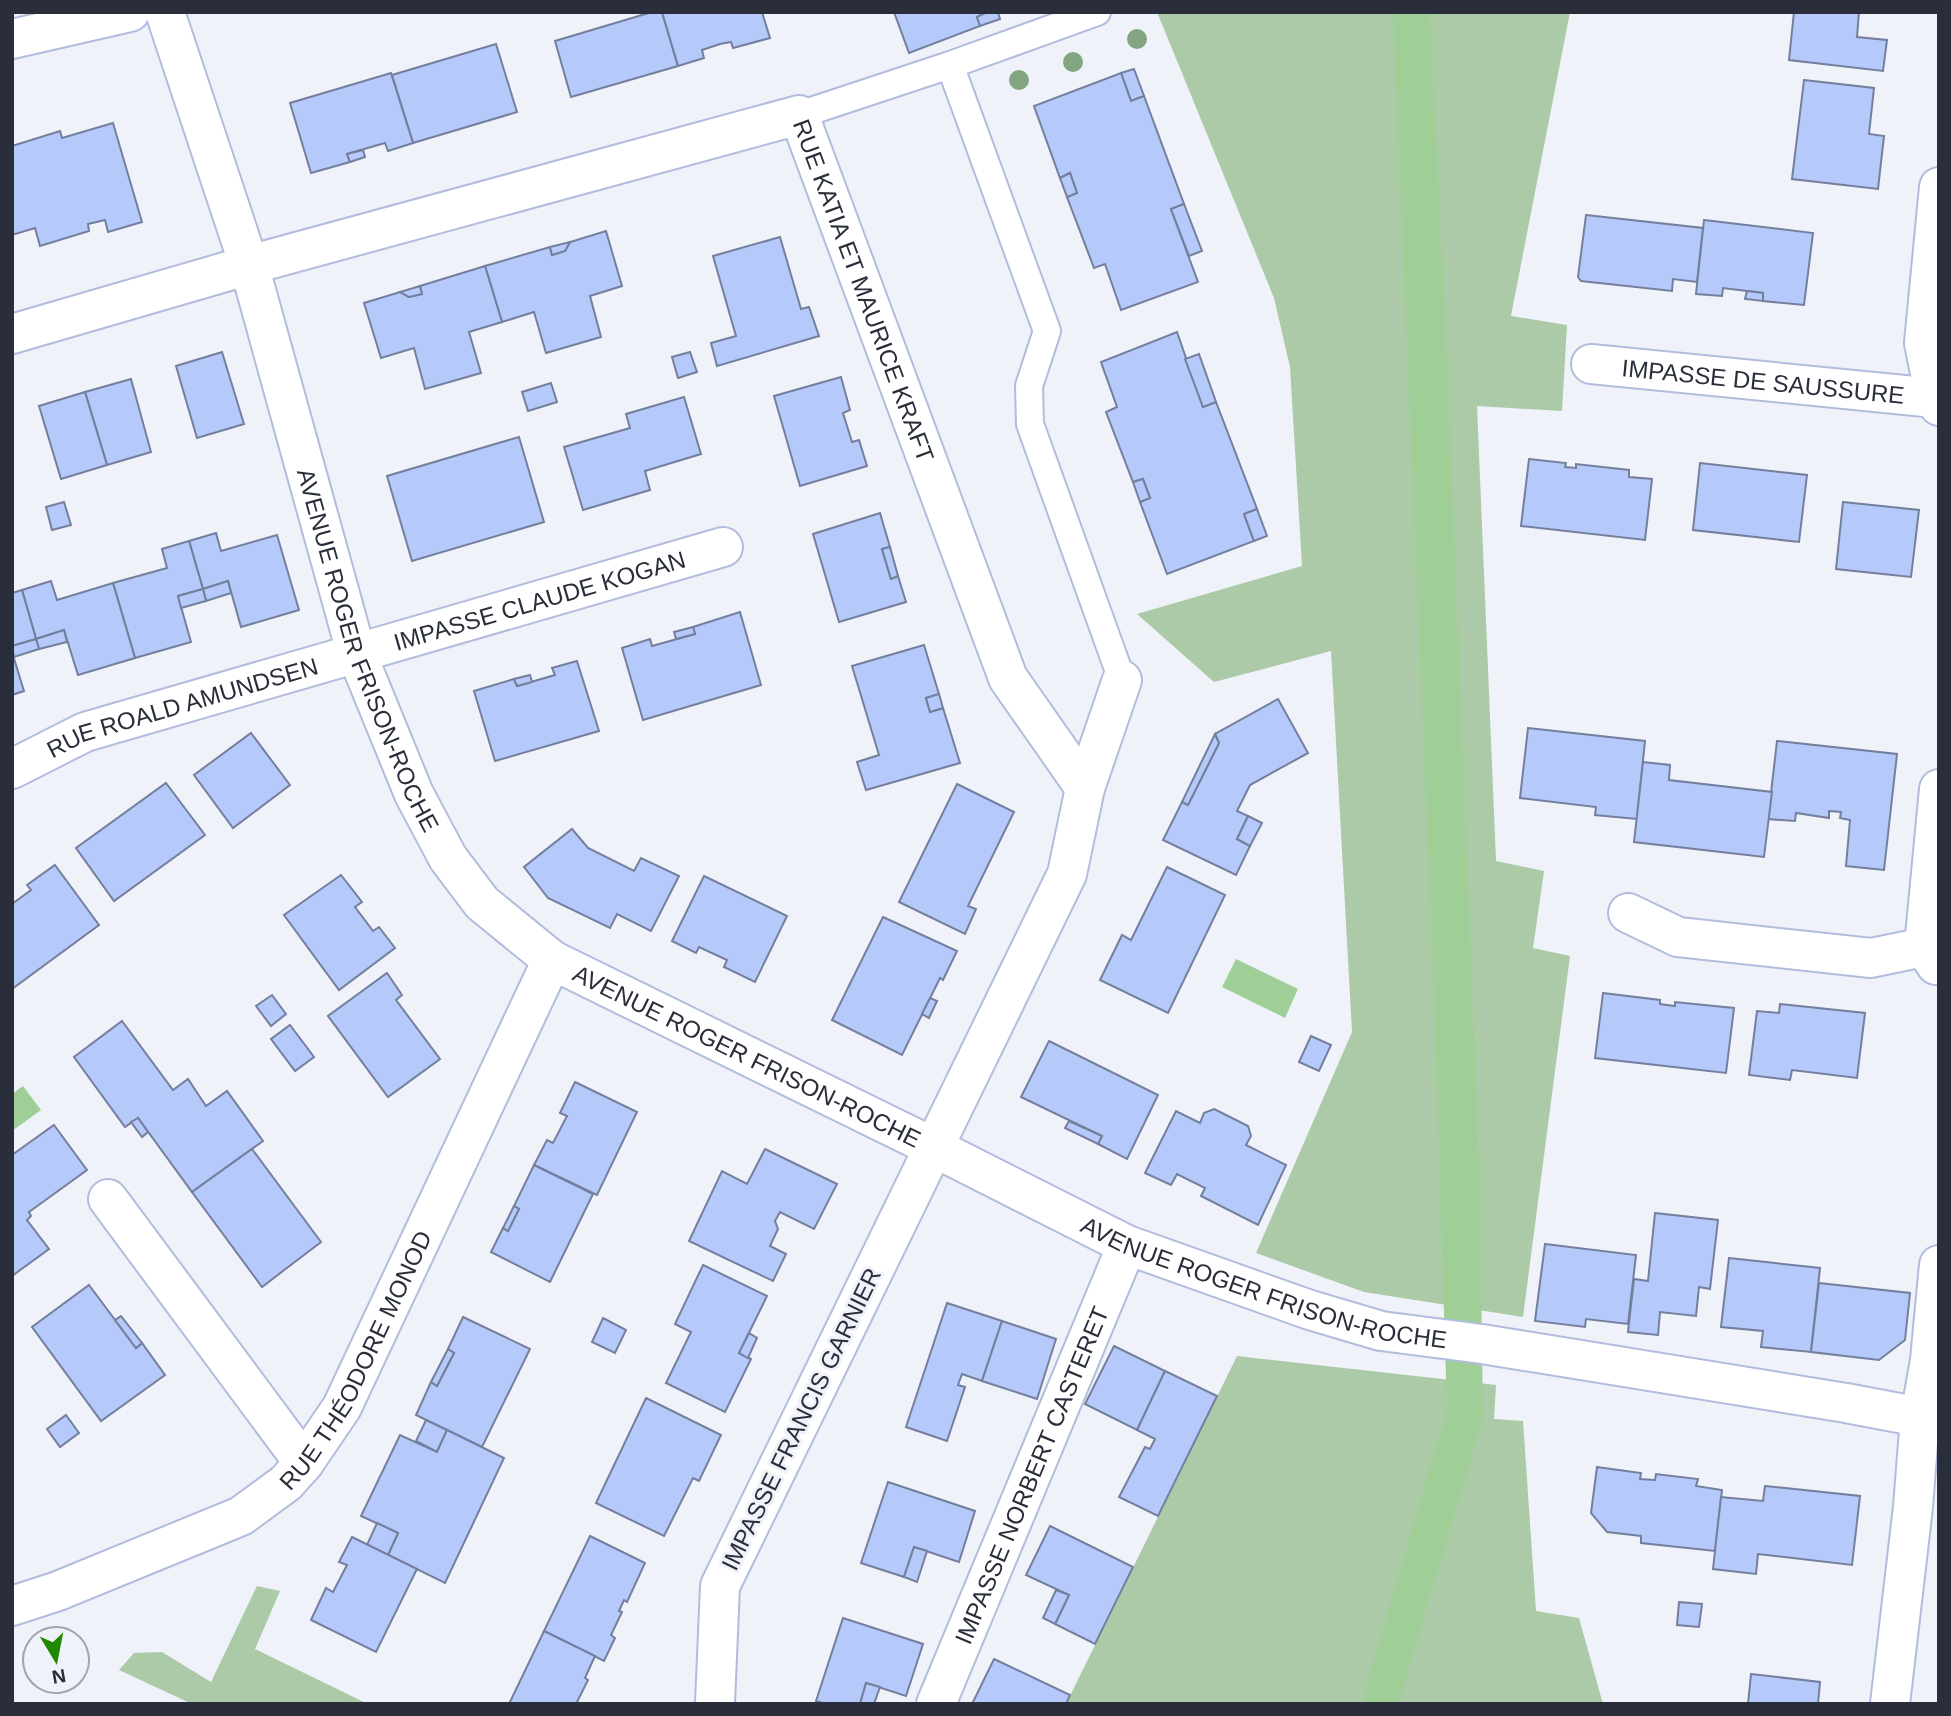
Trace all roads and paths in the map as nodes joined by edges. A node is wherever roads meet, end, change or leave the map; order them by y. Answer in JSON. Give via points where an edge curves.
{"nodes":[{"id":1,"x":130,"y":12,"type":"edge"},
{"id":2,"x":165,"y":12,"type":"edge"},
{"id":3,"x":1097,"y":12,"type":"edge"},
{"id":4,"x":12,"y":39,"type":"edge"},
{"id":5,"x":950,"y":65,"type":"junction"},
{"id":6,"x":799,"y":115,"type":"junction"},
{"id":7,"x":1939,"y":187,"type":"edge"},
{"id":8,"x":248,"y":265,"type":"junction"},
{"id":9,"x":12,"y":334,"type":"edge"},
{"id":10,"x":1591,"y":364,"type":"dead end"},
{"id":11,"x":1937,"y":402,"type":"edge"},
{"id":12,"x":723,"y":547,"type":"dead end"},
{"id":13,"x":356,"y":652,"type":"junction"},
{"id":14,"x":1122,"y":680,"type":"joint"},
{"id":15,"x":12,"y":769,"type":"edge"},
{"id":16,"x":1084,"y":788,"type":"junction"},
{"id":17,"x":1939,"y":789,"type":"edge"},
{"id":18,"x":1628,"y":913,"type":"dead end"},
{"id":19,"x":1934,"y":952,"type":"edge"},
{"id":20,"x":551,"y":960,"type":"junction"},
{"id":21,"x":933,"y":1147,"type":"junction"},
{"id":22,"x":108,"y":1199,"type":"dead end"},
{"id":23,"x":1127,"y":1245,"type":"junction"},
{"id":24,"x":1939,"y":1265,"type":"edge"},
{"id":25,"x":1929,"y":1420,"type":"edge"},
{"id":26,"x":304,"y":1463,"type":"junction"},
{"id":27,"x":12,"y":1606,"type":"edge"},
{"id":28,"x":715,"y":1703,"type":"edge"},
{"id":29,"x":936,"y":1704,"type":"edge"},
{"id":30,"x":1890,"y":1704,"type":"edge"}],
"edges":[{"from":1,"to":4,"type":"street"},
{"from":2,"to":8,"type":"street","name":"AVENUE ROGER FRISON-ROCHE"},
{"from":3,"to":5,"type":"lane"},
{"from":5,"to":6,"type":"lane"},
{"from":5,"to":14,"type":"lane","via":[[1047,331],[1029,386],[1030,424]]},
{"from":6,"to":8,"type":"street","name":"RUE KATIA ET MAURICE KRAFT"},
{"from":6,"to":16,"type":"street","name":"RUE KATIA ET MAURICE KRAFT","via":[[1008,678]]},
{"from":7,"to":11,"type":"street","via":[[1924,343]]},
{"from":8,"to":9,"type":"street"},
{"from":8,"to":13,"type":"street","name":"AVENUE ROGER FRISON-ROCHE"},
{"from":10,"to":11,"type":"street","name":"IMPASSE DE SAUSSURE"},
{"from":12,"to":13,"type":"street","name":"IMPASSE CLAUDE KOGAN"},
{"from":13,"to":15,"type":"street","name":"RUE ROALD AMUNDSEN","via":[[85,732]]},
{"from":13,"to":20,"type":"street","name":"AVENUE ROGER FRISON-ROCHE","via":[[414,794],[447,858],[482,903]]},
{"from":14,"to":16,"type":"street"},
{"from":16,"to":21,"type":"street","via":[[1067,874]]},
{"from":17,"to":19,"type":"street"},
{"from":18,"to":19,"type":"street","via":[[1678,937],[1871,958]]},
{"from":20,"to":21,"type":"street","name":"AVENUE ROGER FRISON-ROCHE"},
{"from":20,"to":26,"type":"street","name":"RUE THÉODORE MONOD","via":[[342,1407]]},
{"from":21,"to":23,"type":"street","name":"AVENUE ROGER FRISON-ROCHE"},
{"from":21,"to":28,"type":"street","name":"IMPASSE FRANCIS GARNIER","via":[[720,1586]]},
{"from":22,"to":26,"type":"street"},
{"from":23,"to":25,"type":"street","name":"AVENUE ROGER FRISON-ROCHE","via":[[1381,1331]]},
{"from":23,"to":29,"type":"street","name":"IMPASSE NORBERT CASTERET"},
{"from":24,"to":25,"type":"street"},
{"from":25,"to":30,"type":"street","via":[[1913,1507]]},
{"from":26,"to":27,"type":"street","name":"RUE THÉODORE MONOD","via":[[286,1483],[241,1516]]}]}
